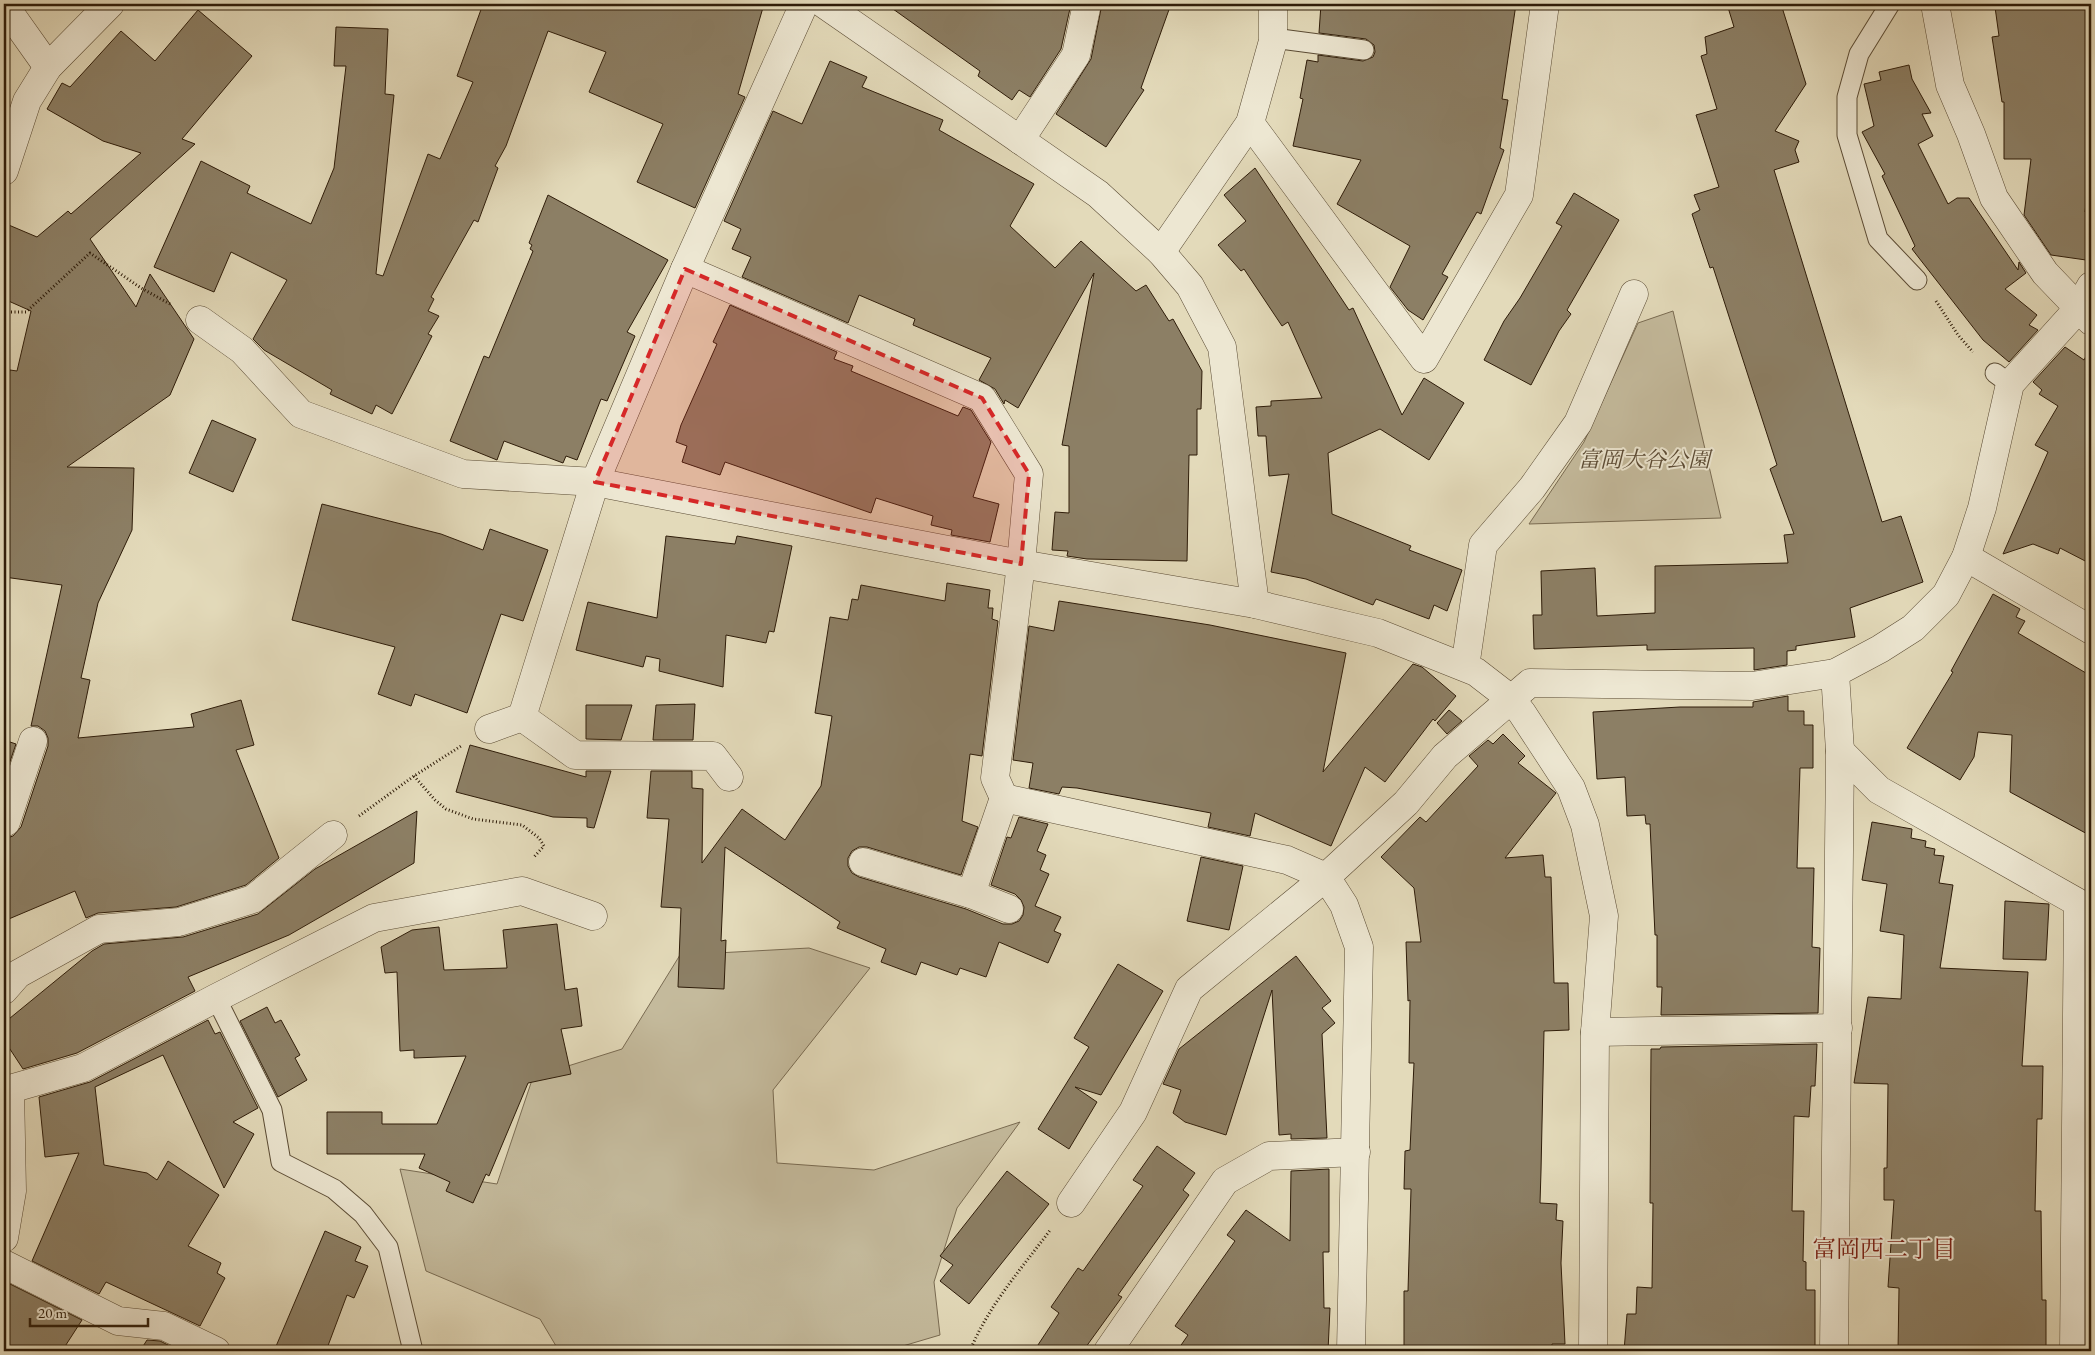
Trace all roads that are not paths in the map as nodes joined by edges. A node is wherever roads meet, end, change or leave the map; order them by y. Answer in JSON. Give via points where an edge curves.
{"nodes":[{"id":1,"x":110,"y":4,"type":"edge"},
{"id":2,"x":804,"y":4,"type":"edge"},
{"id":3,"x":824,"y":4,"type":"edge"},
{"id":4,"x":1087,"y":4,"type":"edge"},
{"id":5,"x":1273,"y":4,"type":"edge"},
{"id":6,"x":1545,"y":4,"type":"edge"},
{"id":7,"x":1890,"y":4,"type":"edge"},
{"id":8,"x":1935,"y":4,"type":"edge"},
{"id":9,"x":4,"y":5,"type":"edge"},
{"id":10,"x":1273,"y":38,"type":"junction"},
{"id":11,"x":1364,"y":50,"type":"dead end"},
{"id":12,"x":48,"y":67,"type":"junction"},
{"id":13,"x":1250,"y":123,"type":"junction"},
{"id":14,"x":1020,"y":140,"type":"junction"},
{"id":15,"x":4,"y":171,"type":"edge"},
{"id":16,"x":1161,"y":252,"type":"junction"},
{"id":17,"x":685,"y":269,"type":"junction"},
{"id":18,"x":1917,"y":280,"type":"dead end"},
{"id":19,"x":2091,"y":286,"type":"edge"},
{"id":20,"x":1634,"y":294,"type":"dead end"},
{"id":21,"x":2085,"y":315,"type":"edge"},
{"id":22,"x":200,"y":320,"type":"dead end"},
{"id":23,"x":595,"y":482,"type":"junction"},
{"id":24,"x":1966,"y":557,"type":"junction"},
{"id":25,"x":1021,"y":564,"type":"junction"},
{"id":26,"x":1255,"y":604,"type":"junction"},
{"id":27,"x":2091,"y":630,"type":"edge"},
{"id":28,"x":1465,"y":667,"type":"junction"},
{"id":29,"x":1835,"y":673,"type":"junction"},
{"id":30,"x":1510,"y":699,"type":"junction"},
{"id":31,"x":522,"y":717,"type":"junction"},
{"id":32,"x":489,"y":728,"type":"road end"},
{"id":33,"x":34,"y":741,"type":"dead end"},
{"id":34,"x":1840,"y":751,"type":"junction"},
{"id":35,"x":729,"y":777,"type":"dead end"},
{"id":36,"x":1004,"y":798,"type":"junction"},
{"id":37,"x":4,"y":823,"type":"edge"},
{"id":38,"x":333,"y":835,"type":"road end"},
{"id":39,"x":863,"y":862,"type":"dead end"},
{"id":40,"x":1326,"y":877,"type":"junction"},
{"id":41,"x":971,"y":894,"type":"junction"},
{"id":42,"x":2085,"y":907,"type":"edge"},
{"id":43,"x":1009,"y":909,"type":"dead end"},
{"id":44,"x":593,"y":916,"type":"dead end"},
{"id":45,"x":4,"y":990,"type":"edge"},
{"id":46,"x":216,"y":998,"type":"junction"},
{"id":47,"x":1838,"y":1028,"type":"junction"},
{"id":48,"x":1595,"y":1032,"type":"junction"},
{"id":49,"x":7,"y":1088,"type":"edge"},
{"id":50,"x":1356,"y":1152,"type":"junction"},
{"id":51,"x":1071,"y":1203,"type":"road end"},
{"id":52,"x":4,"y":1238,"type":"edge"},
{"id":53,"x":4,"y":1264,"type":"edge"},
{"id":54,"x":216,"y":1351,"type":"edge"},
{"id":55,"x":413,"y":1351,"type":"edge"},
{"id":56,"x":1108,"y":1351,"type":"edge"},
{"id":57,"x":1351,"y":1351,"type":"edge"},
{"id":58,"x":1594,"y":1351,"type":"edge"},
{"id":59,"x":1834,"y":1351,"type":"edge"},
{"id":60,"x":2074,"y":1351,"type":"edge"}],
"edges":[{"from":1,"to":12,"type":"street"},
{"from":2,"to":17,"type":"street"},
{"from":3,"to":14,"type":"street"},
{"from":4,"to":14,"type":"street","via":[[1076,55]]},
{"from":5,"to":10,"type":"street"},
{"from":6,"to":13,"type":"street","via":[[1519,195],[1424,359]]},
{"from":7,"to":18,"type":"lane","via":[[1859,54],[1847,97],[1847,135],[1878,239]]},
{"from":8,"to":21,"type":"street","via":[[1950,85],[1994,198],[2045,273]]},
{"from":9,"to":12,"type":"street"},
{"from":10,"to":11,"type":"lane"},
{"from":10,"to":13,"type":"street"},
{"from":12,"to":15,"type":"street","via":[[27,101]]},
{"from":13,"to":16,"type":"street"},
{"from":14,"to":16,"type":"street","via":[[1098,194]]},
{"from":16,"to":26,"type":"street","via":[[1190,286],[1222,347]]},
{"from":17,"to":23,"type":"street"},
{"from":17,"to":25,"type":"street","via":[[982,398],[1029,474]]},
{"from":19,"to":21,"type":"street"},
{"from":20,"to":28,"type":"street","via":[[1578,423],[1532,488],[1483,545]]},
{"from":21,"to":24,"type":"street","via":[[2003,378],[1982,508]]},
{"from":22,"to":23,"type":"street","via":[[242,350],[301,414],[464,474]]},
{"from":23,"to":25,"type":"street"},
{"from":23,"to":31,"type":"street"},
{"from":24,"to":27,"type":"street"},
{"from":24,"to":29,"type":"street","via":[[1946,595],[1913,628],[1880,650]]},
{"from":25,"to":26,"type":"street"},
{"from":25,"to":36,"type":"street","via":[[995,778]]},
{"from":26,"to":28,"type":"street","via":[[1378,632]]},
{"from":28,"to":30,"type":"street"},
{"from":29,"to":30,"type":"street","via":[[1752,686],[1530,683]]},
{"from":29,"to":34,"type":"street"},
{"from":30,"to":40,"type":"street","via":[[1444,756],[1406,803]]},
{"from":30,"to":48,"type":"street","via":[[1570,788],[1585,825],[1604,916]]},
{"from":31,"to":32,"type":"street"},
{"from":31,"to":35,"type":"street","via":[[575,755],[713,756]]},
{"from":33,"to":37,"type":"street"},
{"from":34,"to":42,"type":"street","via":[[1879,790]]},
{"from":34,"to":47,"type":"street"},
{"from":36,"to":40,"type":"street","via":[[1287,860]]},
{"from":36,"to":41,"type":"street"},
{"from":38,"to":45,"type":"street","via":[[253,899],[179,922],[99,930],[18,974]]},
{"from":39,"to":41,"type":"street"},
{"from":40,"to":50,"type":"street","via":[[1344,905],[1359,947]]},
{"from":40,"to":51,"type":"street","via":[[1189,989],[1133,1112]]},
{"from":41,"to":43,"type":"street"},
{"from":42,"to":60,"type":"street"},
{"from":44,"to":46,"type":"street","via":[[522,891],[374,918]]},
{"from":46,"to":49,"type":"street","via":[[83,1068]]},
{"from":46,"to":55,"type":"lane","via":[[272,1110],[281,1162],[334,1189],[363,1214],[388,1247]]},
{"from":47,"to":48,"type":"street"},
{"from":47,"to":59,"type":"street"},
{"from":48,"to":58,"type":"street"},
{"from":49,"to":52,"type":"street","via":[[12,1191]]},
{"from":50,"to":56,"type":"street","via":[[1269,1156],[1225,1181]]},
{"from":50,"to":57,"type":"street"},
{"from":53,"to":54,"type":"street","via":[[118,1322],[164,1326]]}]}
